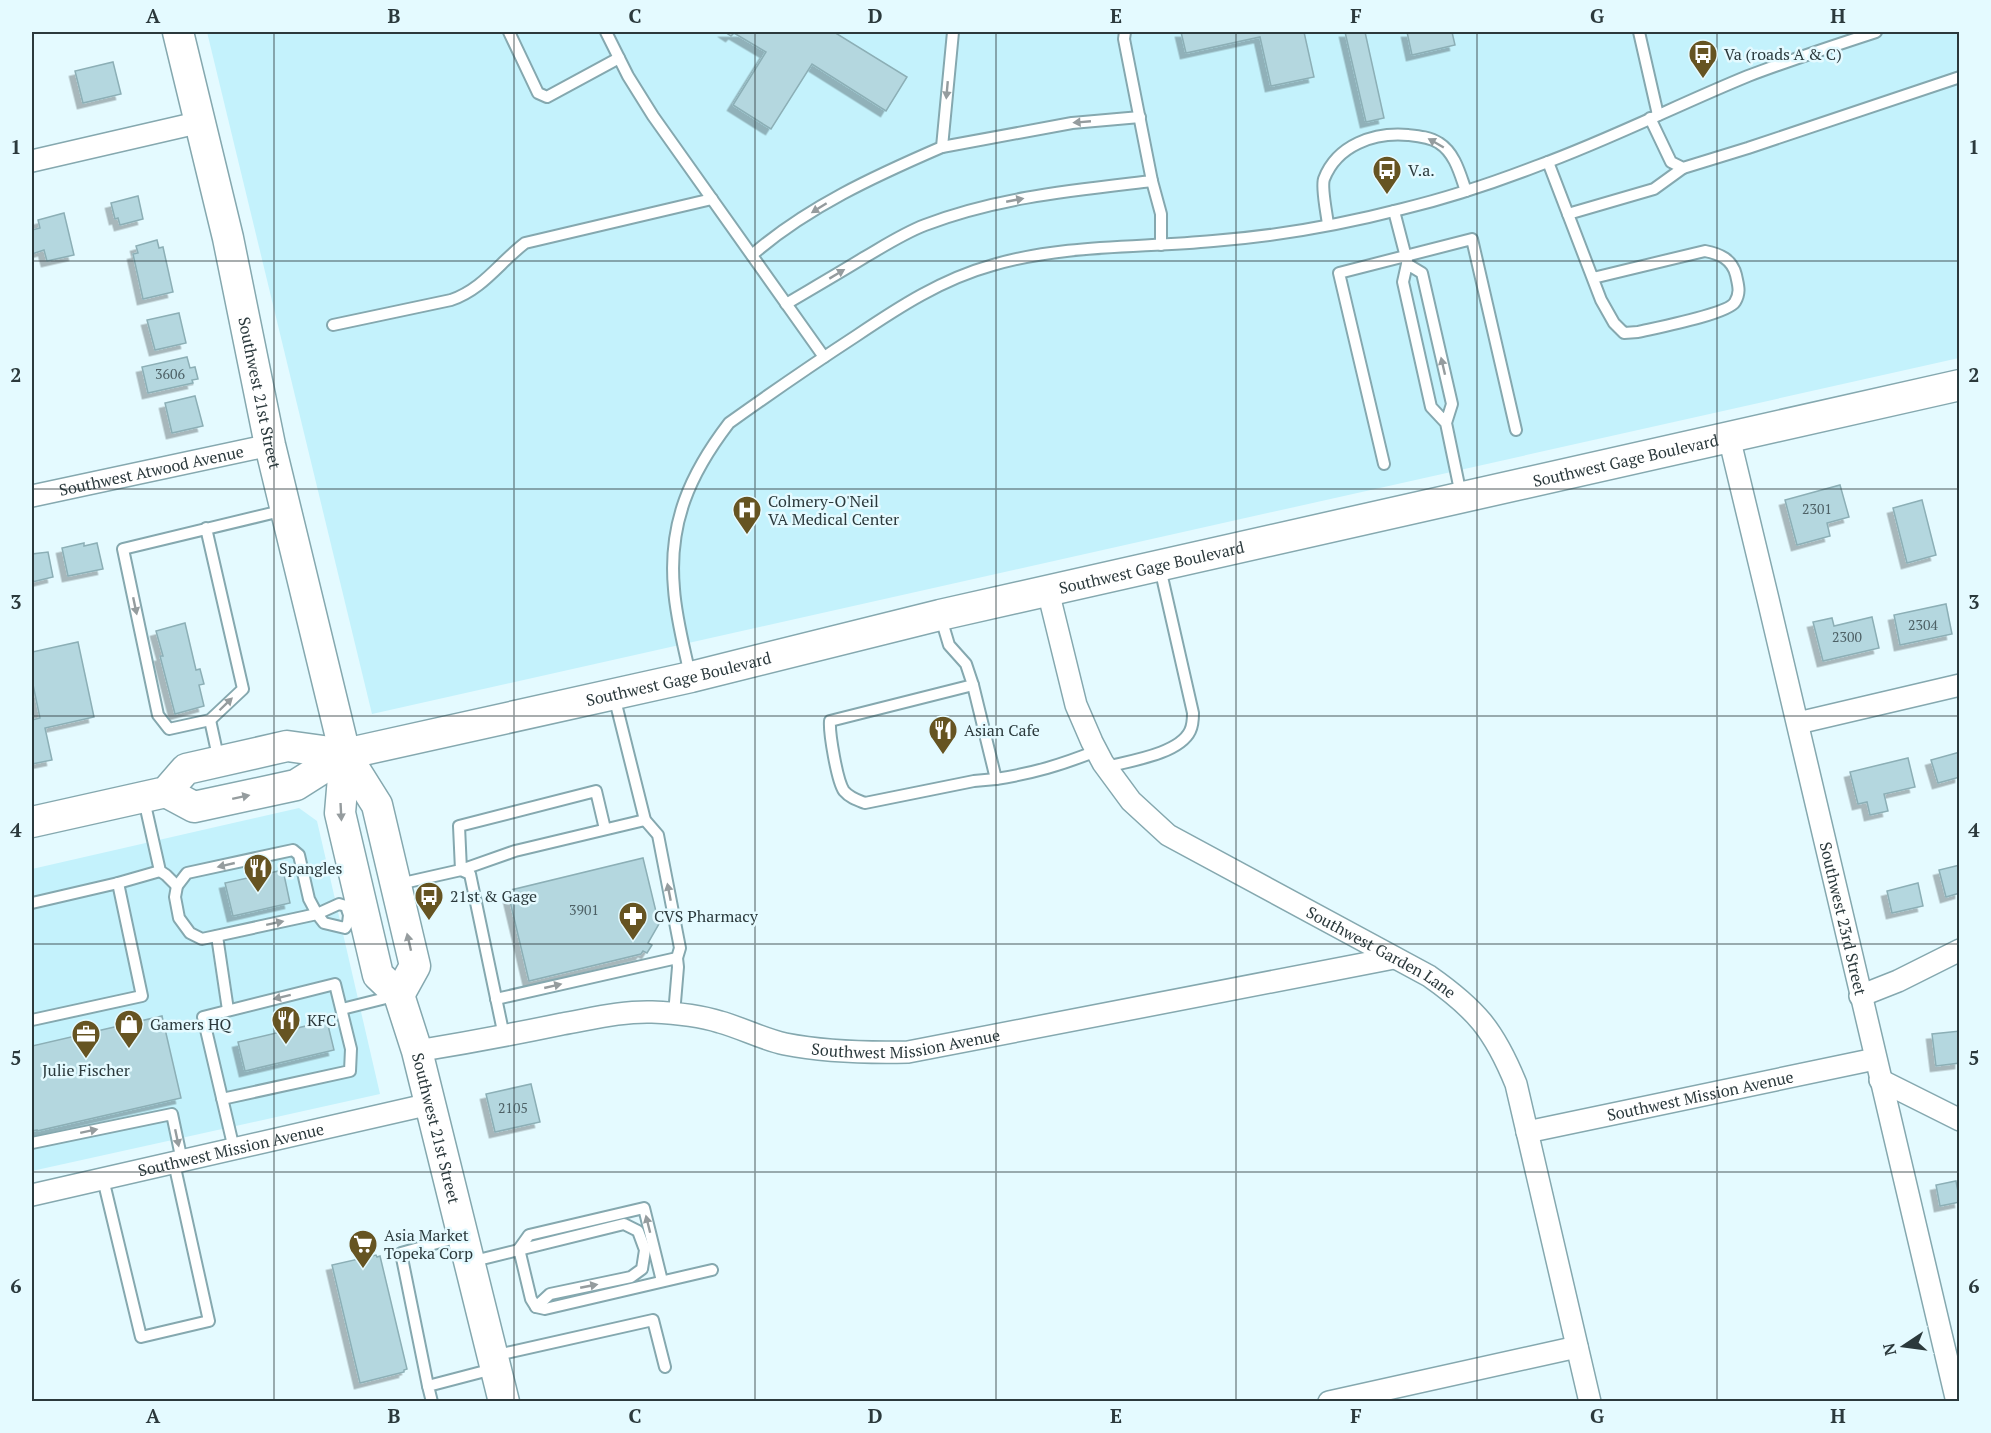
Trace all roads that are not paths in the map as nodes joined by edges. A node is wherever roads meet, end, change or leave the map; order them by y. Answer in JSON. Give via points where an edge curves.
{"nodes":[{"id":1,"x":178,"y":32,"type":"edge"},
{"id":2,"x":509,"y":32,"type":"edge"},
{"id":3,"x":606,"y":32,"type":"edge"},
{"id":4,"x":952,"y":32,"type":"edge"},
{"id":5,"x":1125,"y":32,"type":"edge"},
{"id":6,"x":1639,"y":32,"type":"edge"},
{"id":7,"x":1876,"y":32,"type":"edge"},
{"id":8,"x":619,"y":58,"type":"junction"},
{"id":9,"x":1959,"y":77,"type":"edge"},
{"id":10,"x":1654,"y":116,"type":"junction"},
{"id":11,"x":1140,"y":117,"type":"junction"},
{"id":12,"x":201,"y":122,"type":"junction"},
{"id":13,"x":942,"y":147,"type":"junction"},
{"id":14,"x":32,"y":161,"type":"edge"},
{"id":15,"x":1548,"y":162,"type":"junction"},
{"id":16,"x":1683,"y":168,"type":"junction"},
{"id":17,"x":1152,"y":181,"type":"junction"},
{"id":18,"x":1466,"y":191,"type":"junction"},
{"id":19,"x":712,"y":199,"type":"junction"},
{"id":20,"x":1394,"y":211,"type":"junction"},
{"id":21,"x":1568,"y":214,"type":"junction"},
{"id":22,"x":1328,"y":225,"type":"junction"},
{"id":23,"x":1161,"y":245,"type":"junction"},
{"id":24,"x":752,"y":255,"type":"junction"},
{"id":25,"x":1406,"y":259,"type":"junction"},
{"id":26,"x":1593,"y":278,"type":"junction"},
{"id":27,"x":786,"y":304,"type":"junction"},
{"id":28,"x":333,"y":325,"type":"dead end"},
{"id":29,"x":824,"y":357,"type":"junction"},
{"id":30,"x":1959,"y":385,"type":"edge"},
{"id":31,"x":1446,"y":423,"type":"junction"},
{"id":32,"x":1516,"y":429,"type":"dead end"},
{"id":33,"x":1730,"y":437,"type":"junction"},
{"id":34,"x":270,"y":446,"type":"junction"},
{"id":35,"x":1384,"y":464,"type":"dead end"},
{"id":36,"x":32,"y":496,"type":"edge"},
{"id":37,"x":1462,"y":498,"type":"junction"},
{"id":38,"x":286,"y":510,"type":"junction"},
{"id":39,"x":206,"y":528,"type":"junction"},
{"id":40,"x":1159,"y":566,"type":"junction"},
{"id":41,"x":1048,"y":591,"type":"junction"},
{"id":42,"x":940,"y":615,"type":"junction"},
{"id":43,"x":691,"y":677,"type":"junction"},
{"id":44,"x":973,"y":685,"type":"junction"},
{"id":45,"x":1959,"y":685,"type":"edge"},
{"id":46,"x":613,"y":694,"type":"junction"},
{"id":47,"x":210,"y":720,"type":"junction"},
{"id":48,"x":1798,"y":723,"type":"junction"},
{"id":49,"x":345,"y":754,"type":"junction"},
{"id":50,"x":1101,"y":759,"type":"junction"},
{"id":51,"x":219,"y":761,"type":"junction"},
{"id":52,"x":996,"y":779,"type":"junction"},
{"id":53,"x":155,"y":794,"type":"junction"},
{"id":54,"x":645,"y":820,"type":"junction"},
{"id":55,"x":32,"y":822,"type":"edge"},
{"id":56,"x":605,"y":829,"type":"junction"},
{"id":57,"x":461,"y":870,"type":"junction"},
{"id":58,"x":160,"y":871,"type":"junction"},
{"id":59,"x":118,"y":883,"type":"junction"},
{"id":60,"x":396,"y":885,"type":"junction"},
{"id":61,"x":177,"y":886,"type":"junction"},
{"id":62,"x":32,"y":903,"type":"edge"},
{"id":63,"x":317,"y":914,"type":"junction"},
{"id":64,"x":352,"y":918,"type":"junction"},
{"id":65,"x":217,"y":936,"type":"junction"},
{"id":66,"x":1959,"y":950,"type":"edge"},
{"id":67,"x":677,"y":958,"type":"junction"},
{"id":68,"x":1394,"y":958,"type":"junction"},
{"id":69,"x":399,"y":995,"type":"junction"},
{"id":70,"x":1860,"y":996,"type":"junction"},
{"id":71,"x":496,"y":999,"type":"junction"},
{"id":72,"x":342,"y":1009,"type":"junction"},
{"id":73,"x":228,"y":1010,"type":"junction"},
{"id":74,"x":674,"y":1014,"type":"junction"},
{"id":75,"x":32,"y":1020,"type":"edge"},
{"id":76,"x":504,"y":1036,"type":"junction"},
{"id":77,"x":417,"y":1051,"type":"junction"},
{"id":78,"x":1875,"y":1059,"type":"junction"},
{"id":79,"x":1880,"y":1080,"type":"junction"},
{"id":80,"x":222,"y":1098,"type":"junction"},
{"id":81,"x":430,"y":1104,"type":"junction"},
{"id":82,"x":1959,"y":1120,"type":"edge"},
{"id":83,"x":1527,"y":1132,"type":"junction"},
{"id":84,"x":32,"y":1143,"type":"edge"},
{"id":85,"x":234,"y":1149,"type":"junction"},
{"id":86,"x":178,"y":1162,"type":"junction"},
{"id":87,"x":103,"y":1179,"type":"junction"},
{"id":88,"x":32,"y":1195,"type":"edge"},
{"id":89,"x":466,"y":1249,"type":"junction"},
{"id":90,"x":519,"y":1249,"type":"junction"},
{"id":91,"x":712,"y":1270,"type":"dead end"},
{"id":92,"x":662,"y":1281,"type":"junction"},
{"id":93,"x":536,"y":1307,"type":"junction"},
{"id":94,"x":1577,"y":1347,"type":"junction"},
{"id":95,"x":494,"y":1362,"type":"junction"},
{"id":96,"x":665,"y":1367,"type":"dead end"},
{"id":97,"x":428,"y":1386,"type":"junction"},
{"id":98,"x":432,"y":1401,"type":"edge"},
{"id":99,"x":504,"y":1401,"type":"edge"},
{"id":100,"x":1329,"y":1401,"type":"edge"},
{"id":101,"x":1590,"y":1401,"type":"edge"},
{"id":102,"x":1957,"y":1401,"type":"edge"}],
"edges":[{"from":1,"to":12,"type":"main road","name":"Southwest 21st Street"},
{"from":2,"to":8,"type":"lane","via":[[538,93],[547,97]]},
{"from":3,"to":8,"type":"lane"},
{"from":4,"to":13,"type":"lane","one_way":true},
{"from":5,"to":11,"type":"lane"},
{"from":6,"to":10,"type":"lane"},
{"from":7,"to":10,"type":"lane","via":[[1792,59]]},
{"from":8,"to":19,"type":"lane","via":[[653,116]]},
{"from":9,"to":16,"type":"lane"},
{"from":10,"to":15,"type":"lane"},
{"from":10,"to":16,"type":"lane","via":[[1671,162]]},
{"from":11,"to":13,"type":"lane","one_way":true,"via":[[1072,123]]},
{"from":11,"to":17,"type":"lane"},
{"from":12,"to":14,"type":"street"},
{"from":12,"to":34,"type":"main road","name":"Southwest 21st Street"},
{"from":13,"to":24,"type":"lane","one_way":true,"via":[[840,195],[771,238]]},
{"from":15,"to":18,"type":"lane"},
{"from":15,"to":21,"type":"lane"},
{"from":16,"to":21,"type":"lane","via":[[1654,189]]},
{"from":17,"to":23,"type":"lane","via":[[1161,214]]},
{"from":27,"to":17,"type":"lane","one_way":true,"via":[[887,244],[949,217],[1011,200]]},
{"from":18,"to":20,"type":"lane"},
{"from":18,"to":22,"type":"lane","one_way":true,"via":[[1455,160],[1439,143],[1420,136],[1381,135],[1355,144],[1336,159],[1323,182]]},
{"from":19,"to":24,"type":"lane"},
{"from":19,"to":28,"type":"lane","via":[[525,243],[465,296]]},
{"from":20,"to":22,"type":"lane"},
{"from":20,"to":25,"type":"lane"},
{"from":21,"to":26,"type":"lane"},
{"from":22,"to":23,"type":"lane"},
{"from":23,"to":29,"type":"lane","via":[[1057,252],[991,265],[909,300]]},
{"from":24,"to":27,"type":"lane"},
{"from":25,"to":31,"type":"lane","via":[[1403,282],[1431,407]]},
{"from":31,"to":25,"type":"lane","one_way":true,"via":[[1452,404],[1422,273]]},
{"from":25,"to":32,"type":"lane","via":[[1472,239]]},
{"from":25,"to":35,"type":"lane","via":[[1340,273]]},
{"from":26,"to":26,"type":"lane","via":[[1605,308],[1624,333],[1722,312],[1734,304],[1740,290],[1734,266],[1720,254],[1705,251]]},
{"from":27,"to":29,"type":"lane"},
{"from":29,"to":43,"type":"lane","via":[[729,423],[707,452],[691,483],[677,526],[673,571],[678,620]]},
{"from":30,"to":33,"type":"main road","name":"Southwest Gage Boulevard"},
{"from":31,"to":37,"type":"lane"},
{"from":33,"to":37,"type":"main road","name":"Southwest Gage Boulevard"},
{"from":33,"to":48,"type":"street","name":"Southwest 23rd Street"},
{"from":34,"to":36,"type":"street","name":"Southwest Atwood Avenue"},
{"from":34,"to":38,"type":"main road","name":"Southwest 21st Street"},
{"from":37,"to":40,"type":"main road","name":"Southwest Gage Boulevard"},
{"from":38,"to":39,"type":"lane"},
{"from":38,"to":49,"type":"main road","name":"Southwest 21st Street"},
{"from":47,"to":39,"type":"lane","one_way":true,"via":[[243,688]]},
{"from":39,"to":47,"type":"lane","one_way":true,"via":[[123,549],[158,715],[169,729]]},
{"from":40,"to":41,"type":"main road","name":"Southwest Gage Boulevard"},
{"from":40,"to":50,"type":"lane","via":[[1193,713],[1190,733],[1162,752]]},
{"from":41,"to":42,"type":"main road","name":"Southwest Gage Boulevard"},
{"from":41,"to":50,"type":"street","name":"Southwest Garden Lane","via":[[1077,705]]},
{"from":42,"to":43,"type":"main road","name":"Southwest Gage Boulevard"},
{"from":42,"to":44,"type":"lane","via":[[949,645],[966,664]]},
{"from":43,"to":46,"type":"main road","name":"Southwest Gage Boulevard"},
{"from":44,"to":52,"type":"lane"},
{"from":44,"to":52,"type":"lane","via":[[830,720],[829,732],[843,789],[851,798],[865,803]]},
{"from":45,"to":48,"type":"street"},
{"from":46,"to":49,"type":"main road","name":"Southwest Gage Boulevard"},
{"from":46,"to":54,"type":"lane"},
{"from":47,"to":51,"type":"lane"},
{"from":48,"to":70,"type":"street","name":"Southwest 23rd Street"},
{"from":49,"to":51,"type":"main road","name":"Southwest Gage Boulevard","via":[[287,746]]},
{"from":53,"to":49,"type":"main road","name":"Southwest Gage Boulevard","one_way":true,"via":[[195,807],[296,785]]},
{"from":49,"to":60,"type":"main road","name":"Southwest 21st Street","via":[[376,805]]},
{"from":49,"to":64,"type":"main road","name":"Southwest 21st Street","one_way":true,"via":[[340,813]]},
{"from":50,"to":52,"type":"lane"},
{"from":50,"to":68,"type":"street","name":"Southwest Garden Lane","via":[[1131,801],[1168,835]]},
{"from":51,"to":53,"type":"main road","name":"Southwest Gage Boulevard","via":[[186,769]]},
{"from":53,"to":55,"type":"main road"},
{"from":53,"to":58,"type":"lane"},
{"from":54,"to":56,"type":"lane"},
{"from":67,"to":54,"type":"lane","one_way":true,"via":[[680,948],[658,835]]},
{"from":56,"to":57,"type":"lane","via":[[515,851]]},
{"from":56,"to":57,"type":"lane","via":[[596,791],[459,825]]},
{"from":57,"to":60,"type":"lane"},
{"from":57,"to":71,"type":"lane","via":[[470,874]]},
{"from":58,"to":59,"type":"lane"},
{"from":58,"to":61,"type":"lane"},
{"from":59,"to":62,"type":"lane"},
{"from":59,"to":75,"type":"lane","via":[[142,996]]},
{"from":69,"to":60,"type":"main road","name":"Southwest 21st Street","one_way":true,"via":[[415,966]]},
{"from":63,"to":61,"type":"lane","one_way":true,"via":[[309,899],[299,855],[293,850],[187,873]]},
{"from":61,"to":65,"type":"lane","via":[[179,918],[190,933],[202,939]]},
{"from":63,"to":64,"type":"lane","via":[[324,923]]},
{"from":63,"to":64,"type":"lane","via":[[339,904],[346,906]]},
{"from":65,"to":63,"type":"lane","one_way":true},
{"from":64,"to":69,"type":"main road","name":"Southwest 21st Street","via":[[378,975]]},
{"from":65,"to":73,"type":"lane"},
{"from":66,"to":70,"type":"street"},
{"from":71,"to":67,"type":"lane","one_way":true},
{"from":67,"to":74,"type":"lane"},
{"from":68,"to":74,"type":"street","name":"Southwest Mission Avenue","via":[[908,1052],[851,1053],[795,1045],[718,1021]]},
{"from":68,"to":83,"type":"street","name":"Southwest Garden Lane","via":[[1458,996],[1484,1023],[1504,1053]]},
{"from":69,"to":72,"type":"lane"},
{"from":69,"to":77,"type":"main road","name":"Southwest 21st Street"},
{"from":70,"to":78,"type":"street","name":"Southwest 23rd Street"},
{"from":71,"to":76,"type":"lane"},
{"from":72,"to":73,"type":"lane","one_way":true,"via":[[335,984]]},
{"from":72,"to":80,"type":"lane","via":[[351,1049],[350,1071]]},
{"from":73,"to":80,"type":"lane","via":[[203,1017]]},
{"from":74,"to":76,"type":"street","name":"Southwest Mission Avenue","via":[[612,1015]]},
{"from":76,"to":77,"type":"street","name":"Southwest Mission Avenue"},
{"from":77,"to":81,"type":"main road","name":"Southwest 21st Street"},
{"from":78,"to":79,"type":"street","name":"Southwest 23rd Street"},
{"from":78,"to":83,"type":"street","name":"Southwest Mission Avenue"},
{"from":79,"to":82,"type":"street"},
{"from":79,"to":102,"type":"street","name":"Southwest 23rd Street"},
{"from":80,"to":85,"type":"lane"},
{"from":81,"to":85,"type":"street","name":"Southwest Mission Avenue"},
{"from":81,"to":89,"type":"main road","name":"Southwest 21st Street"},
{"from":83,"to":94,"type":"street","name":"Southwest Garden Lane"},
{"from":84,"to":86,"type":"lane","one_way":true,"via":[[172,1114]]},
{"from":85,"to":86,"type":"street","name":"Southwest Mission Avenue"},
{"from":86,"to":87,"type":"street","name":"Southwest Mission Avenue"},
{"from":86,"to":87,"type":"lane","via":[[209,1321],[141,1337]]},
{"from":87,"to":88,"type":"street","name":"Southwest Mission Avenue"},
{"from":89,"to":90,"type":"lane"},
{"from":89,"to":95,"type":"main road","name":"Southwest 21st Street"},
{"from":89,"to":97,"type":"lane","via":[[401,1253]]},
{"from":92,"to":90,"type":"lane","one_way":true,"via":[[644,1208],[529,1235]]},
{"from":90,"to":93,"type":"lane"},
{"from":93,"to":90,"type":"lane","one_way":true,"via":[[550,1294],[631,1277],[642,1269],[645,1250],[638,1231],[624,1224]]},
{"from":91,"to":92,"type":"lane"},
{"from":92,"to":93,"type":"lane","via":[[545,1309]]},
{"from":94,"to":100,"type":"street"},
{"from":94,"to":101,"type":"street","name":"Southwest Garden Lane"},
{"from":95,"to":96,"type":"lane","via":[[653,1320]]},
{"from":95,"to":97,"type":"lane"},
{"from":95,"to":99,"type":"main road","name":"Southwest 21st Street"},
{"from":97,"to":98,"type":"lane"}]}
